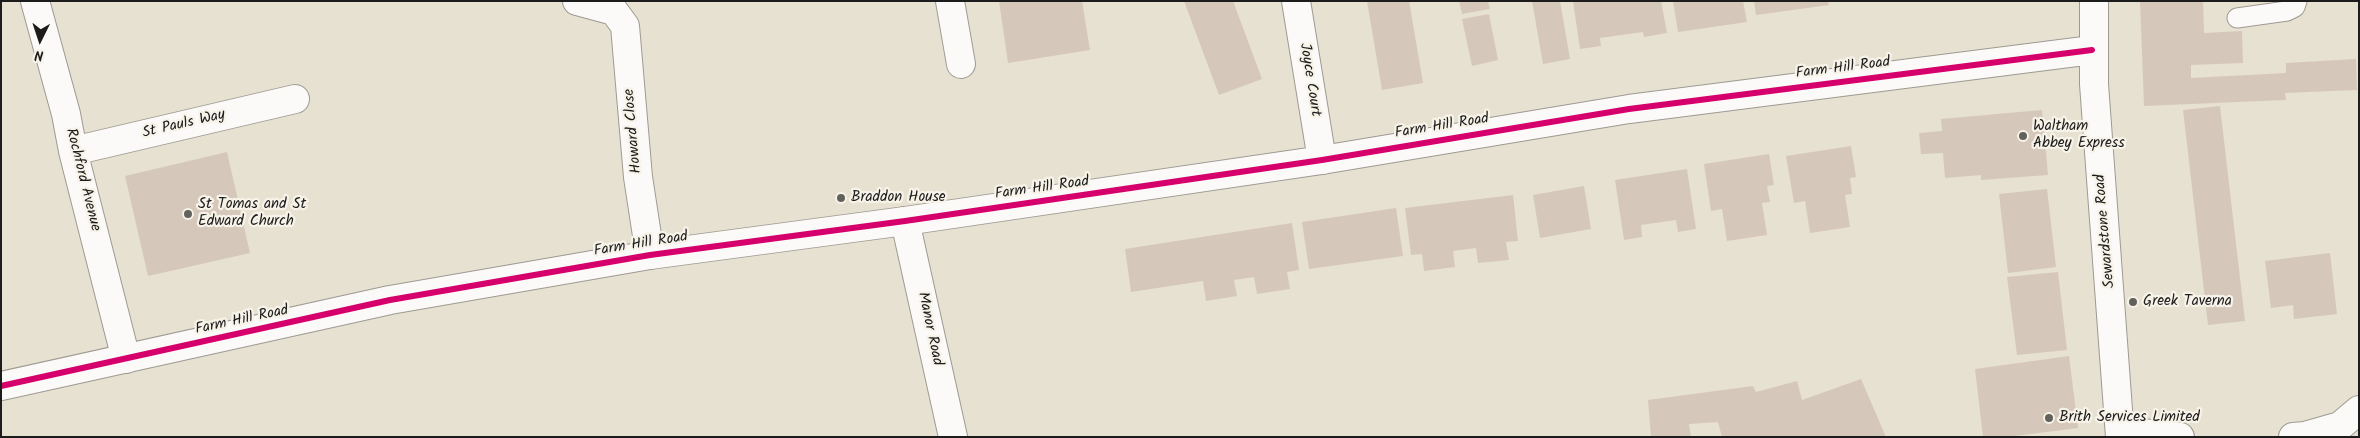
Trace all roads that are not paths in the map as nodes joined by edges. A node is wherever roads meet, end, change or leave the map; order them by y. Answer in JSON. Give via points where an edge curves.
{"nodes":[{"id":1,"x":35,"y":1,"type":"edge"},
{"id":2,"x":577,"y":1,"type":"edge"},
{"id":3,"x":950,"y":1,"type":"edge"},
{"id":4,"x":1296,"y":1,"type":"edge"},
{"id":5,"x":2094,"y":1,"type":"edge"},
{"id":6,"x":2297,"y":1,"type":"edge"},
{"id":7,"x":619,"y":6,"type":"edge"},
{"id":8,"x":2237,"y":18,"type":"dead end"},
{"id":9,"x":2092,"y":50,"type":"junction"},
{"id":10,"x":961,"y":64,"type":"dead end"},
{"id":11,"x":295,"y":99,"type":"dead end"},
{"id":12,"x":73,"y":151,"type":"junction"},
{"id":13,"x":1322,"y":160,"type":"junction"},
{"id":14,"x":905,"y":221,"type":"junction"},
{"id":15,"x":650,"y":255,"type":"junction"},
{"id":16,"x":126,"y":359,"type":"junction"},
{"id":17,"x":1,"y":386,"type":"edge"},
{"id":18,"x":2347,"y":424,"type":"edge"},
{"id":19,"x":2121,"y":434,"type":"edge"},
{"id":20,"x":953,"y":437,"type":"edge"},
{"id":21,"x":2180,"y":437,"type":"edge"},
{"id":22,"x":2293,"y":437,"type":"edge"}],
"edges":[{"from":1,"to":12,"type":"street","name":"Rochford Avenue"},
{"from":2,"to":7,"type":"street","name":"Howard Close"},
{"from":3,"to":10,"type":"street"},
{"from":4,"to":13,"type":"street","name":"Joyce Court"},
{"from":5,"to":9,"type":"street","name":"Sewardstone Road"},
{"from":6,"to":8,"type":"lane","via":[[2295,7],[2287,11]]},
{"from":7,"to":15,"type":"street","name":"Howard Close","via":[[625,26],[638,177]]},
{"from":9,"to":13,"type":"street","name":"Farm Hill Road","via":[[1629,109]]},
{"from":9,"to":19,"type":"street","name":"Sewardstone Road"},
{"from":11,"to":12,"type":"street","name":"St Pauls Way"},
{"from":12,"to":16,"type":"street","name":"Rochford Avenue"},
{"from":13,"to":14,"type":"street","name":"Farm Hill Road"},
{"from":14,"to":15,"type":"street","name":"Farm Hill Road"},
{"from":14,"to":20,"type":"street","name":"Manor Road"},
{"from":15,"to":16,"type":"street","name":"Farm Hill Road","via":[[390,300]]},
{"from":16,"to":17,"type":"street","name":"Farm Hill Road"},
{"from":18,"to":22,"type":"street"},
{"from":19,"to":21,"type":"street"}]}
